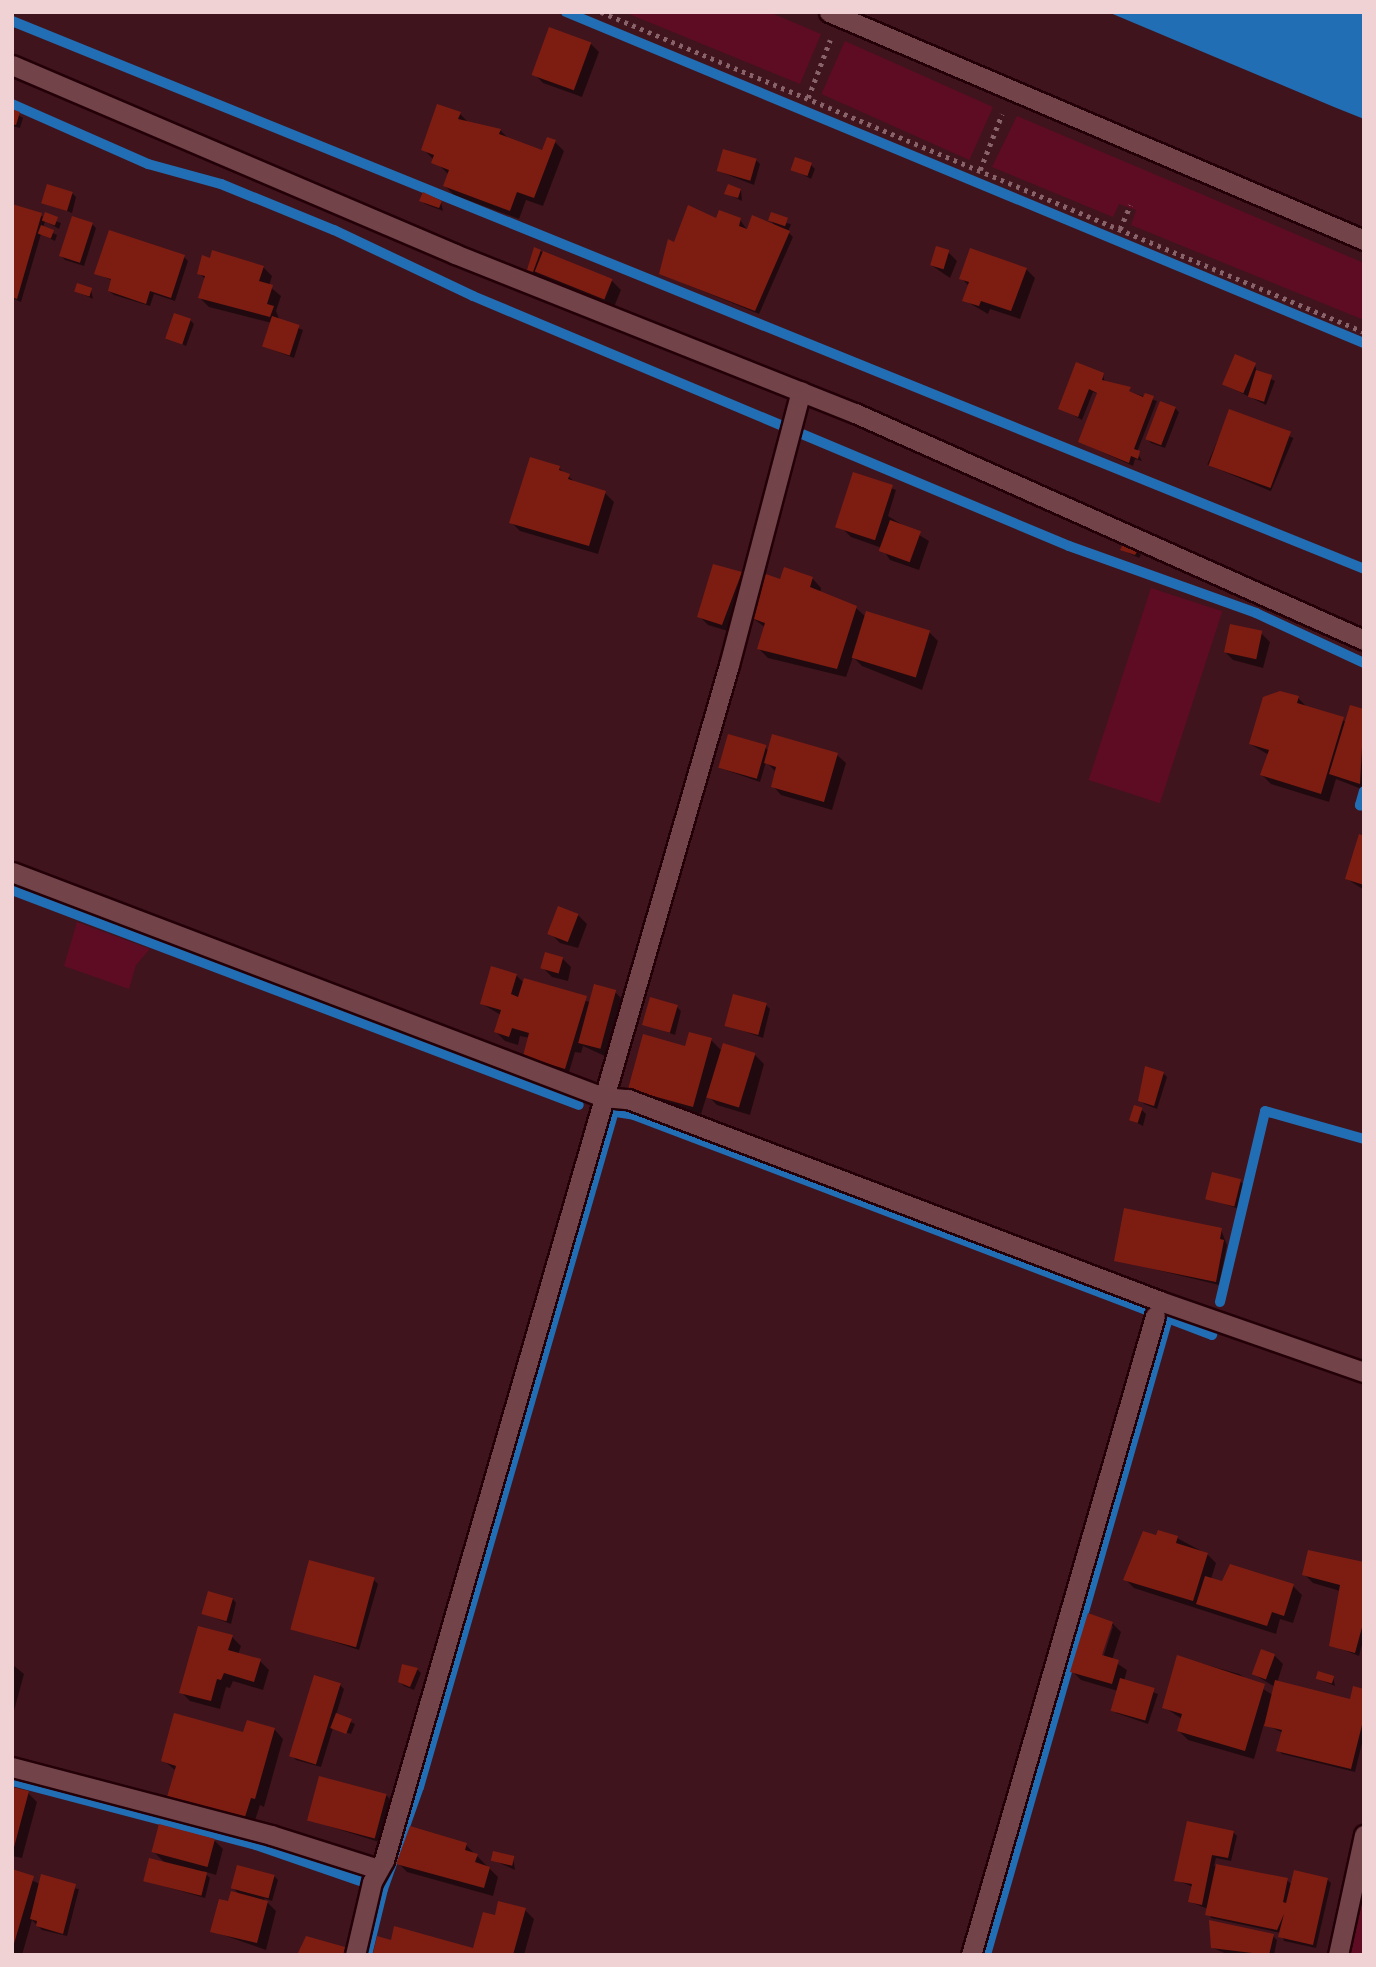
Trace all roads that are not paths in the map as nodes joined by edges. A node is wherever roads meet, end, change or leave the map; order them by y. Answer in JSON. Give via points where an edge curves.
{"nodes":[{"id":1,"x":829,"y":12,"type":"edge"},
{"id":2,"x":12,"y":65,"type":"edge"},
{"id":3,"x":1364,"y":240,"type":"edge"},
{"id":4,"x":801,"y":391,"type":"junction"},
{"id":5,"x":1364,"y":640,"type":"edge"},
{"id":6,"x":12,"y":872,"type":"edge"},
{"id":7,"x":603,"y":1097,"type":"junction"},
{"id":8,"x":1155,"y":1316,"type":"dead end"},
{"id":9,"x":1364,"y":1372,"type":"edge"},
{"id":10,"x":12,"y":1768,"type":"edge"},
{"id":11,"x":1364,"y":1835,"type":"edge"},
{"id":12,"x":374,"y":1880,"type":"junction"},
{"id":13,"x":355,"y":1955,"type":"edge"},
{"id":14,"x":971,"y":1955,"type":"edge"},
{"id":15,"x":1338,"y":1955,"type":"edge"}],
"edges":[{"from":1,"to":3,"type":"street"},
{"from":2,"to":4,"type":"street","via":[[455,254]]},
{"from":4,"to":5,"type":"street"},
{"from":4,"to":7,"type":"street","via":[[725,678]]},
{"from":6,"to":7,"type":"street"},
{"from":7,"to":9,"type":"street","via":[[628,1100],[1160,1301]]},
{"from":7,"to":12,"type":"street"},
{"from":8,"to":14,"type":"street"},
{"from":10,"to":12,"type":"street","via":[[271,1835]]},
{"from":11,"to":15,"type":"street"},
{"from":12,"to":13,"type":"street"}]}
